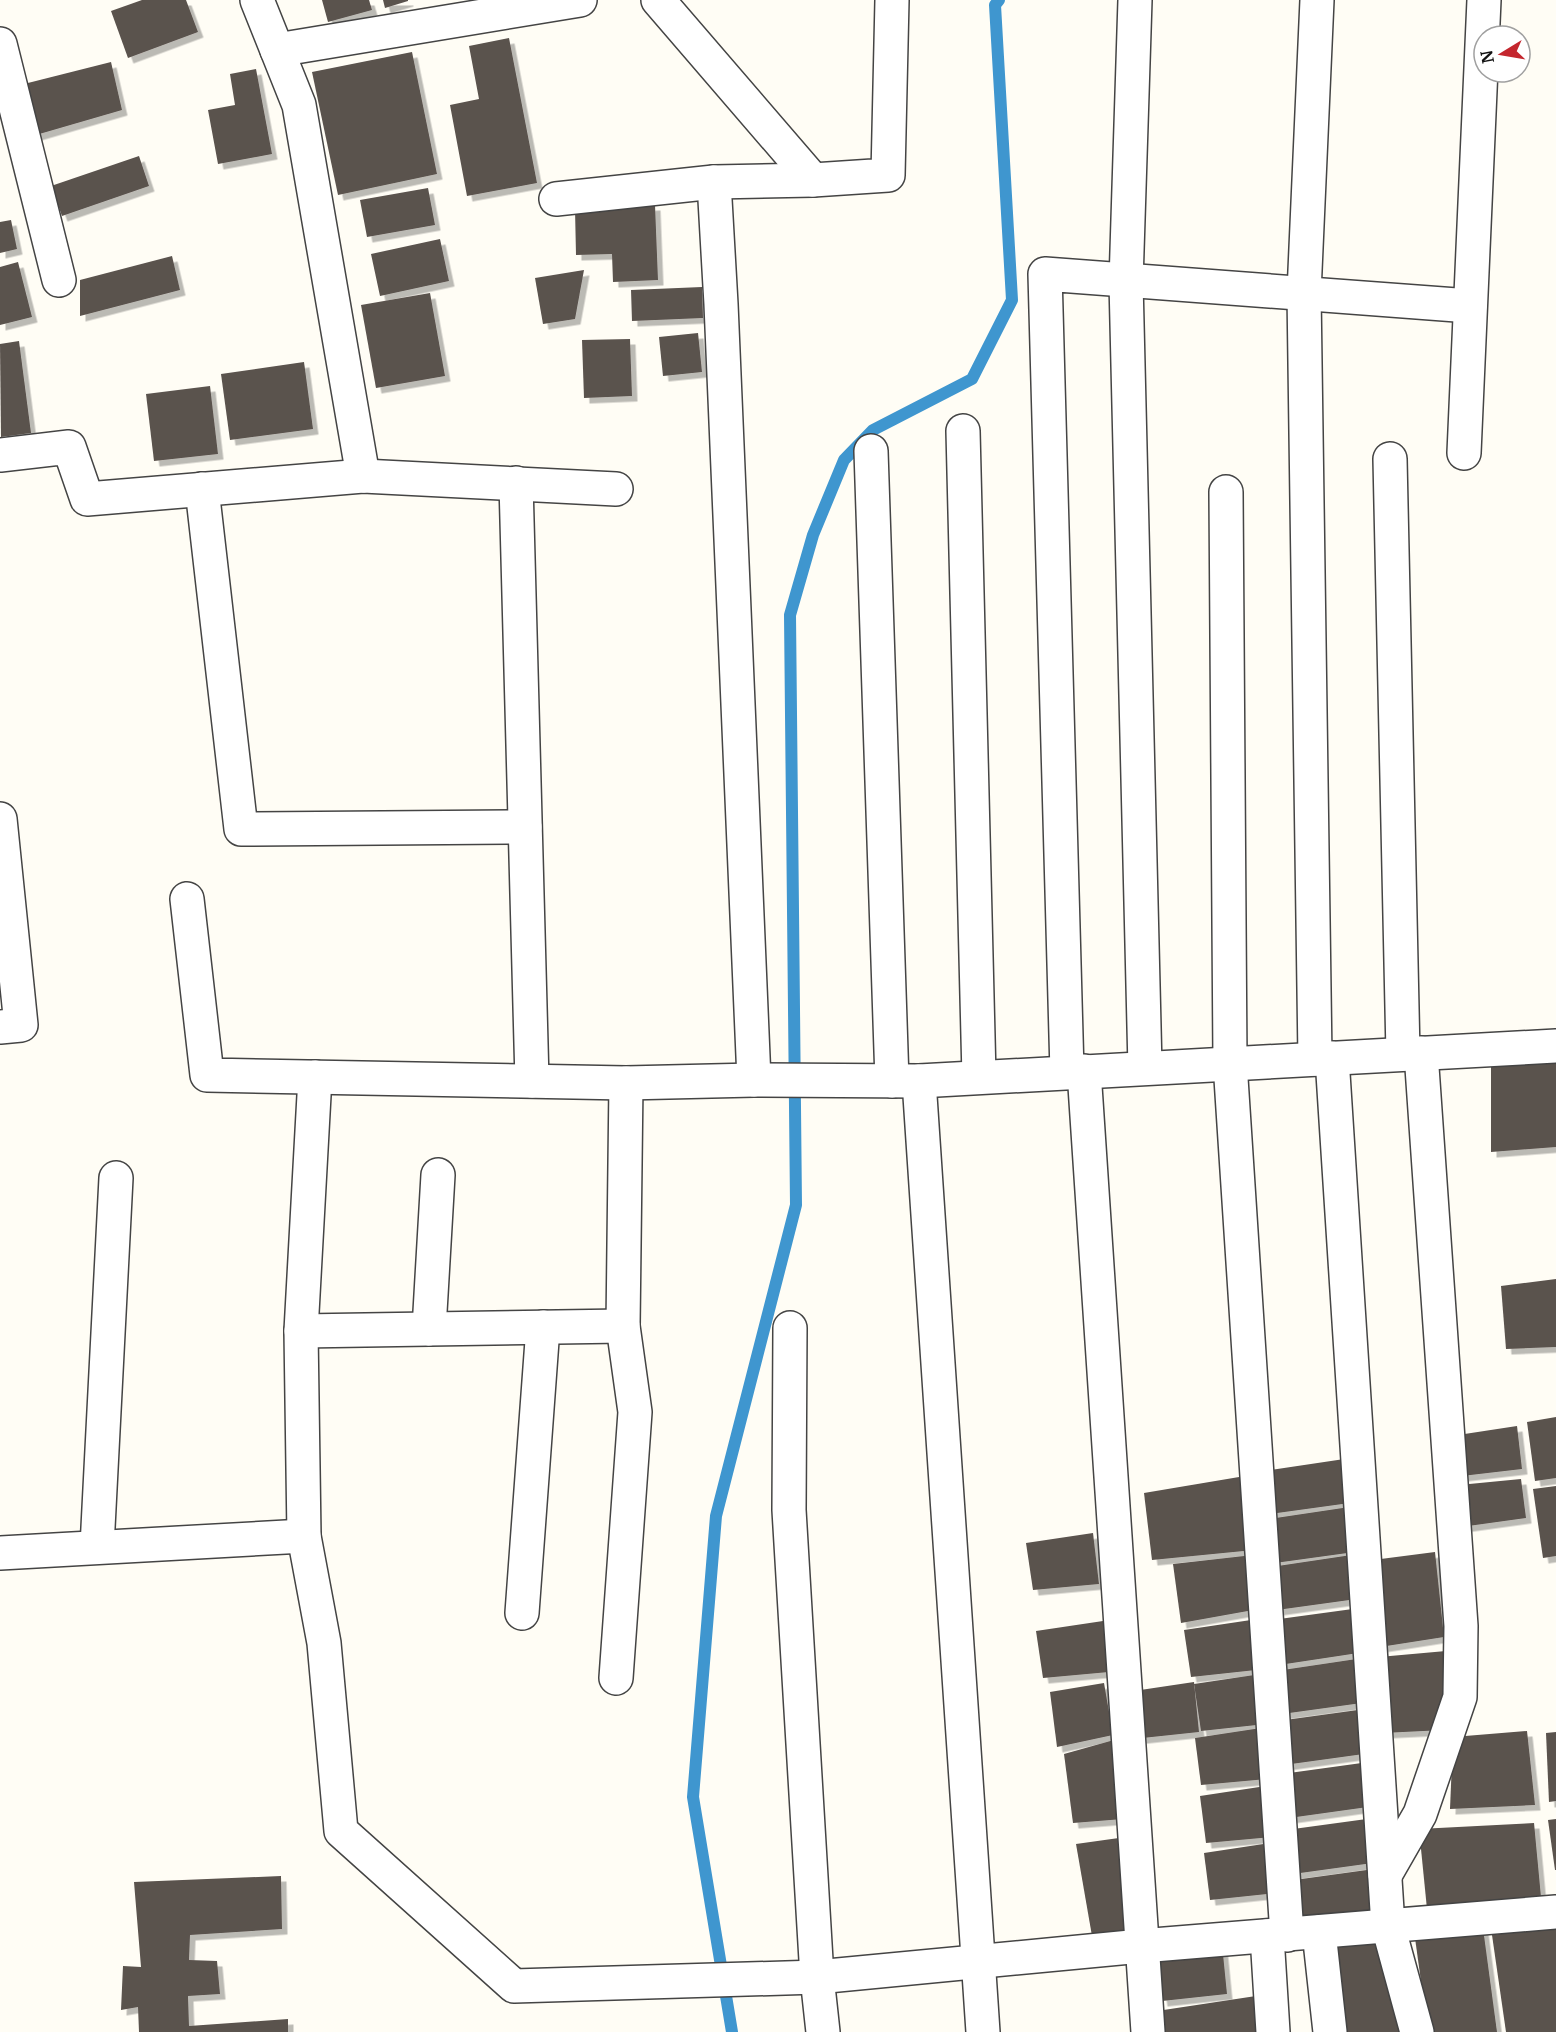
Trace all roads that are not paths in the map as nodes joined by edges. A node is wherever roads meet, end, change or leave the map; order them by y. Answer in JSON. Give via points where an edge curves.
{"nodes":[{"id":1,"x":257,"y":0,"type":"edge"},
{"id":2,"x":580,"y":0,"type":"edge"},
{"id":3,"x":658,"y":0,"type":"edge"},
{"id":4,"x":892,"y":0,"type":"edge"},
{"id":5,"x":1135,"y":0,"type":"edge"},
{"id":6,"x":1317,"y":0,"type":"edge"},
{"id":7,"x":1484,"y":0,"type":"edge"},
{"id":8,"x":0,"y":44,"type":"edge"},
{"id":9,"x":277,"y":50,"type":"junction"},
{"id":10,"x":813,"y":180,"type":"junction"},
{"id":11,"x":714,"y":182,"type":"junction"},
{"id":12,"x":556,"y":199,"type":"dead end"},
{"id":13,"x":59,"y":280,"type":"dead end"},
{"id":14,"x":1126,"y":282,"type":"junction"},
{"id":15,"x":1304,"y":293,"type":"junction"},
{"id":16,"x":1470,"y":306,"type":"junction"},
{"id":17,"x":963,"y":431,"type":"dead end"},
{"id":18,"x":871,"y":451,"type":"dead end"},
{"id":19,"x":1464,"y":453,"type":"dead end"},
{"id":20,"x":0,"y":455,"type":"edge"},
{"id":21,"x":1390,"y":459,"type":"dead end"},
{"id":22,"x":363,"y":476,"type":"junction"},
{"id":23,"x":516,"y":483,"type":"junction"},
{"id":24,"x":202,"y":489,"type":"junction"},
{"id":25,"x":616,"y":489,"type":"dead end"},
{"id":26,"x":1226,"y":492,"type":"dead end"},
{"id":27,"x":0,"y":819,"type":"edge"},
{"id":28,"x":525,"y":827,"type":"junction"},
{"id":29,"x":187,"y":899,"type":"dead end"},
{"id":30,"x":0,"y":1027,"type":"edge"},
{"id":31,"x":1556,"y":1046,"type":"edge"},
{"id":32,"x":1412,"y":1054,"type":"junction"},
{"id":33,"x":1324,"y":1058,"type":"junction"},
{"id":34,"x":1230,"y":1063,"type":"junction"},
{"id":35,"x":1145,"y":1068,"type":"junction"},
{"id":36,"x":1076,"y":1072,"type":"junction"},
{"id":37,"x":315,"y":1077,"type":"junction"},
{"id":38,"x":979,"y":1077,"type":"junction"},
{"id":39,"x":774,"y":1081,"type":"junction"},
{"id":40,"x":906,"y":1081,"type":"junction"},
{"id":41,"x":532,"y":1082,"type":"junction"},
{"id":42,"x":626,"y":1083,"type":"junction"},
{"id":43,"x":438,"y":1175,"type":"dead end"},
{"id":44,"x":116,"y":1178,"type":"dead end"},
{"id":45,"x":623,"y":1326,"type":"junction"},
{"id":46,"x":543,"y":1327,"type":"junction"},
{"id":47,"x":790,"y":1328,"type":"dead end"},
{"id":48,"x":429,"y":1329,"type":"junction"},
{"id":49,"x":301,"y":1331,"type":"junction"},
{"id":50,"x":304,"y":1536,"type":"junction"},
{"id":51,"x":98,"y":1547,"type":"junction"},
{"id":52,"x":0,"y":1553,"type":"edge"},
{"id":53,"x":522,"y":1612,"type":"dead end"},
{"id":54,"x":616,"y":1678,"type":"dead end"},
{"id":55,"x":1385,"y":1875,"type":"junction"},
{"id":56,"x":1556,"y":1912,"type":"edge"},
{"id":57,"x":1389,"y":1926,"type":"junction"},
{"id":58,"x":1319,"y":1932,"type":"junction"},
{"id":59,"x":1277,"y":1935,"type":"junction"},
{"id":60,"x":1142,"y":1946,"type":"junction"},
{"id":61,"x":978,"y":1962,"type":"junction"},
{"id":62,"x":818,"y":1977,"type":"junction"},
{"id":63,"x":823,"y":2032,"type":"edge"},
{"id":64,"x":983,"y":2032,"type":"edge"},
{"id":65,"x":1148,"y":2032,"type":"edge"},
{"id":66,"x":1273,"y":2032,"type":"edge"},
{"id":67,"x":1330,"y":2032,"type":"edge"},
{"id":68,"x":1417,"y":2032,"type":"edge"}],
"edges":[{"from":1,"to":9,"type":"street"},
{"from":2,"to":9,"type":"street"},
{"from":3,"to":10,"type":"street"},
{"from":4,"to":10,"type":"street","via":[[888,175]]},
{"from":5,"to":14,"type":"street"},
{"from":6,"to":15,"type":"street"},
{"from":7,"to":16,"type":"street"},
{"from":8,"to":13,"type":"street"},
{"from":9,"to":22,"type":"street","via":[[299,105]]},
{"from":10,"to":11,"type":"street"},
{"from":11,"to":12,"type":"street"},
{"from":11,"to":39,"type":"street"},
{"from":14,"to":15,"type":"street"},
{"from":14,"to":35,"type":"street"},
{"from":14,"to":36,"type":"street","via":[[1045,274]]},
{"from":15,"to":16,"type":"street"},
{"from":15,"to":33,"type":"street"},
{"from":16,"to":19,"type":"street"},
{"from":17,"to":38,"type":"street"},
{"from":18,"to":40,"type":"street"},
{"from":20,"to":24,"type":"street","via":[[69,447],[87,499]]},
{"from":21,"to":32,"type":"street"},
{"from":22,"to":23,"type":"street"},
{"from":22,"to":24,"type":"street"},
{"from":23,"to":25,"type":"street"},
{"from":23,"to":28,"type":"street"},
{"from":24,"to":28,"type":"street","via":[[241,829]]},
{"from":26,"to":34,"type":"street"},
{"from":27,"to":30,"type":"street","via":[[21,1025]]},
{"from":28,"to":41,"type":"street"},
{"from":29,"to":37,"type":"street","via":[[207,1075]]},
{"from":31,"to":32,"type":"street"},
{"from":32,"to":33,"type":"street"},
{"from":32,"to":55,"type":"street","via":[[1461,1626],[1460,1697],[1420,1814]]},
{"from":33,"to":34,"type":"street"},
{"from":33,"to":55,"type":"street"},
{"from":34,"to":35,"type":"street"},
{"from":34,"to":59,"type":"street"},
{"from":35,"to":36,"type":"street"},
{"from":36,"to":38,"type":"street"},
{"from":36,"to":60,"type":"street"},
{"from":37,"to":41,"type":"street"},
{"from":37,"to":49,"type":"street"},
{"from":38,"to":40,"type":"street"},
{"from":39,"to":40,"type":"street"},
{"from":39,"to":42,"type":"street"},
{"from":40,"to":61,"type":"street"},
{"from":41,"to":42,"type":"street"},
{"from":42,"to":45,"type":"street"},
{"from":43,"to":48,"type":"street"},
{"from":44,"to":51,"type":"street"},
{"from":45,"to":46,"type":"street"},
{"from":45,"to":54,"type":"street","via":[[635,1412]]},
{"from":46,"to":48,"type":"street"},
{"from":46,"to":53,"type":"street"},
{"from":47,"to":62,"type":"street","via":[[789,1510]]},
{"from":48,"to":49,"type":"street"},
{"from":49,"to":50,"type":"street"},
{"from":50,"to":51,"type":"street"},
{"from":50,"to":62,"type":"street","via":[[324,1643],[341,1831],[514,1986]]},
{"from":51,"to":52,"type":"street"},
{"from":55,"to":57,"type":"street"},
{"from":56,"to":57,"type":"street"},
{"from":57,"to":58,"type":"street"},
{"from":57,"to":68,"type":"street"},
{"from":58,"to":59,"type":"street"},
{"from":58,"to":67,"type":"street"},
{"from":59,"to":60,"type":"street"},
{"from":59,"to":66,"type":"street"},
{"from":60,"to":61,"type":"street"},
{"from":60,"to":65,"type":"street"},
{"from":61,"to":62,"type":"street"},
{"from":61,"to":64,"type":"street"},
{"from":62,"to":63,"type":"street"}]}
